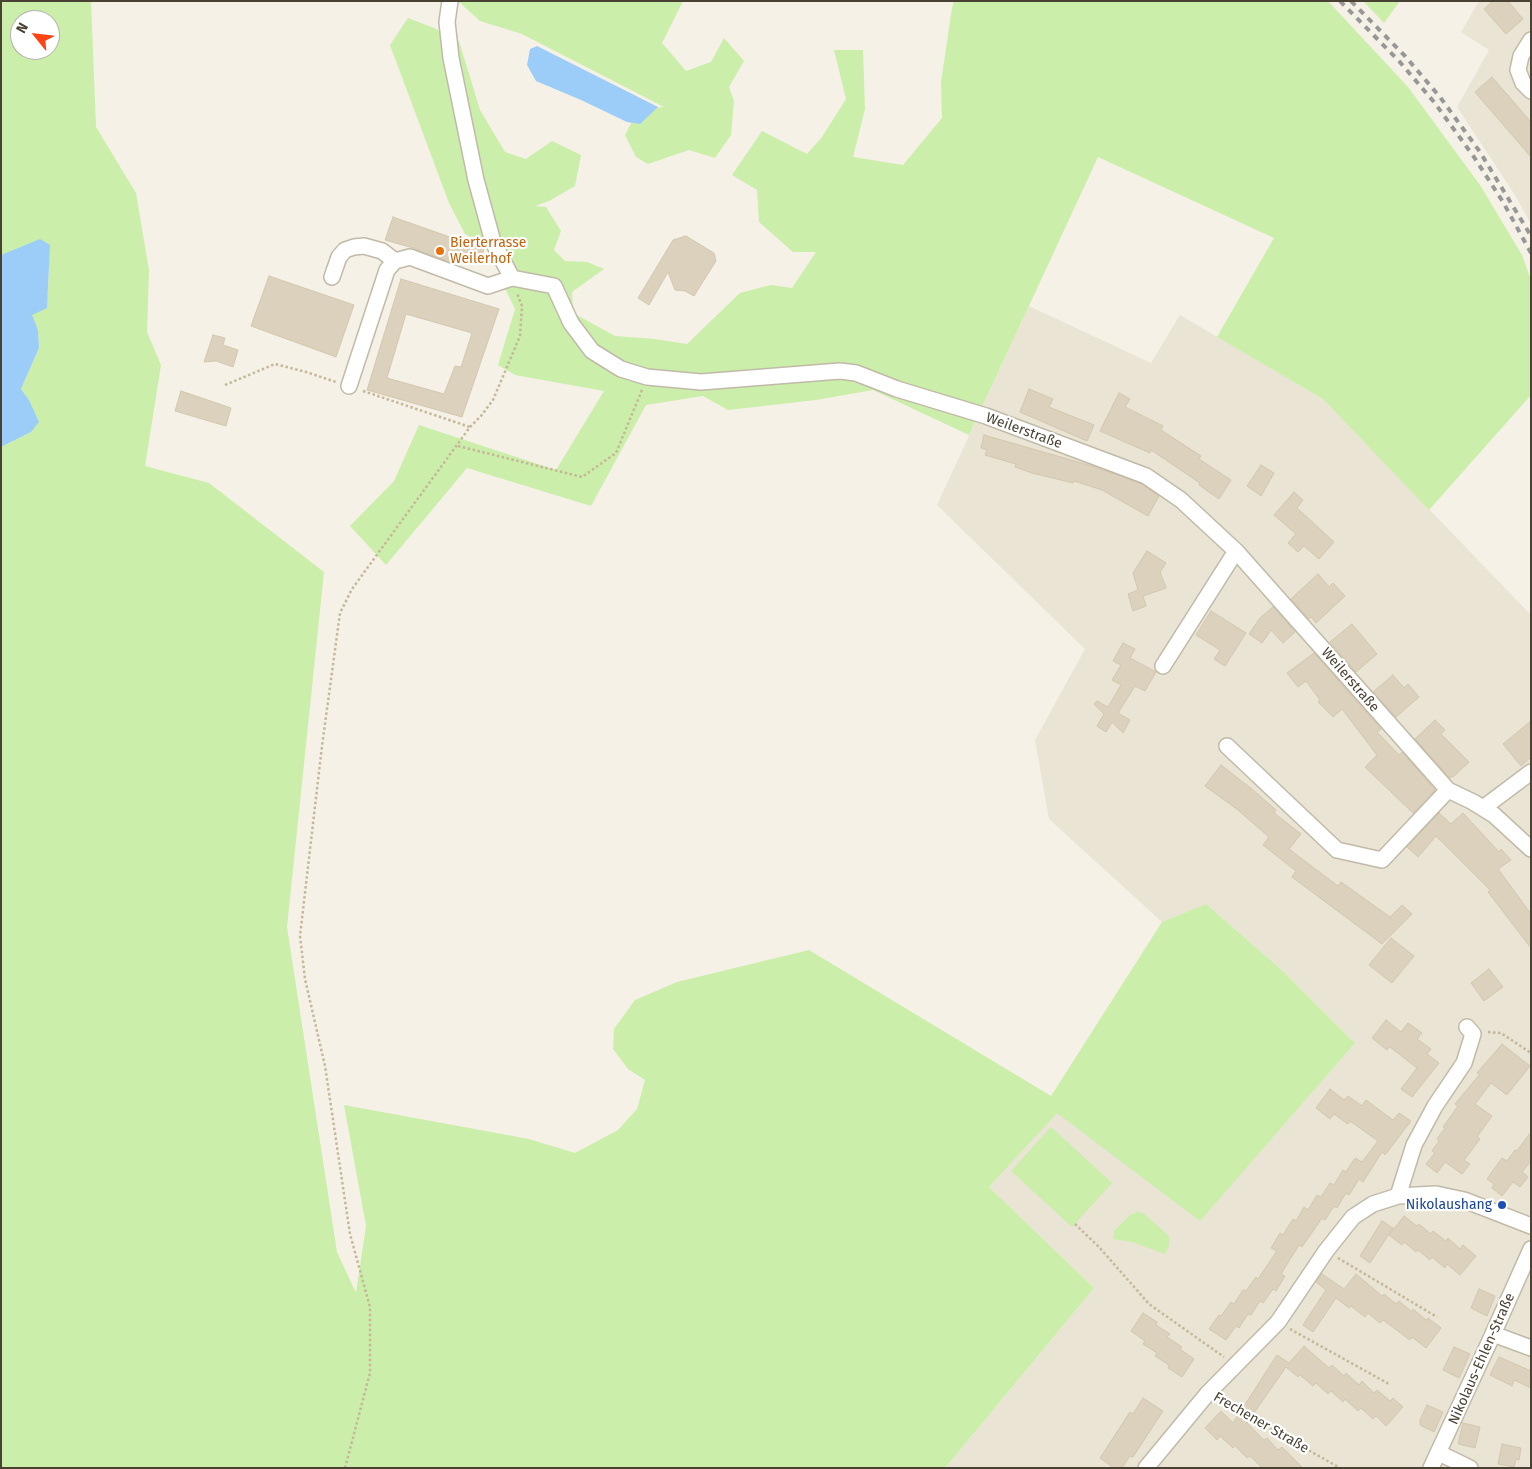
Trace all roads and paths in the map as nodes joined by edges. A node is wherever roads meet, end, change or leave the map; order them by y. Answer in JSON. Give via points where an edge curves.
{"nodes":[{"id":1,"x":450,"y":1,"type":"edge"},
{"id":2,"x":1531,"y":40,"type":"edge"},
{"id":3,"x":1531,"y":91,"type":"edge"},
{"id":4,"x":394,"y":261,"type":"junction"},
{"id":5,"x":332,"y":277,"type":"dead end"},
{"id":6,"x":512,"y":278,"type":"junction"},
{"id":7,"x":647,"y":377,"type":"junction"},
{"id":8,"x":349,"y":386,"type":"dead end"},
{"id":9,"x":458,"y":446,"type":"junction"},
{"id":10,"x":1236,"y":551,"type":"junction"},
{"id":11,"x":1162,"y":666,"type":"dead end"},
{"id":12,"x":1227,"y":746,"type":"dead end"},
{"id":13,"x":1531,"y":772,"type":"edge"},
{"id":14,"x":1448,"y":790,"type":"junction"},
{"id":15,"x":1483,"y":808,"type":"junction"},
{"id":16,"x":1531,"y":850,"type":"edge"},
{"id":17,"x":1470,"y":1031,"type":"joint"},
{"id":18,"x":1531,"y":1053,"type":"edge"},
{"id":19,"x":1398,"y":1196,"type":"junction"},
{"id":20,"x":1075,"y":1224,"type":"dead end"},
{"id":21,"x":1531,"y":1226,"type":"edge"},
{"id":22,"x":1531,"y":1250,"type":"edge"},
{"id":23,"x":1326,"y":1251,"type":"junction"},
{"id":24,"x":1437,"y":1318,"type":"dead end"},
{"id":25,"x":1278,"y":1322,"type":"junction"},
{"id":26,"x":1494,"y":1334,"type":"junction"},
{"id":27,"x":1531,"y":1348,"type":"edge"},
{"id":28,"x":1236,"y":1365,"type":"junction"},
{"id":29,"x":1389,"y":1384,"type":"dead end"},
{"id":30,"x":1208,"y":1393,"type":"junction"},
{"id":31,"x":1439,"y":1453,"type":"junction"},
{"id":32,"x":345,"y":1468,"type":"edge"},
{"id":33,"x":1146,"y":1468,"type":"edge"},
{"id":34,"x":1340,"y":1468,"type":"edge"},
{"id":35,"x":1431,"y":1468,"type":"edge"},
{"id":36,"x":1470,"y":1468,"type":"edge"}],
"edges":[{"from":1,"to":6,"type":"street","via":[[447,22],[451,58],[476,180],[493,242]]},
{"from":2,"to":3,"type":"street","via":[[1521,56],[1518,70],[1523,83]]},
{"from":4,"to":5,"type":"street","via":[[382,251],[354,247],[339,257]]},
{"from":4,"to":6,"type":"street","via":[[410,258],[488,286]]},
{"from":4,"to":8,"type":"street","via":[[387,270]]},
{"from":6,"to":7,"type":"street","name":"Weilerstraße","via":[[554,286],[571,323],[592,351],[621,369]]},
{"from":6,"to":9,"type":"path","via":[[522,306],[520,336],[493,400]]},
{"from":7,"to":9,"type":"path","via":[[616,453],[582,478]]},
{"from":7,"to":10,"type":"street","name":"Weilerstraße","via":[[701,382],[840,371],[856,373],[986,416],[1146,476],[1181,500]]},
{"from":9,"to":32,"type":"path","via":[[352,590],[340,613],[303,905],[300,936],[306,979],[326,1066],[350,1234],[370,1307],[370,1373]]},
{"from":10,"to":11,"type":"street"},
{"from":10,"to":14,"type":"street","name":"Weilerstraße"},
{"from":12,"to":14,"type":"street","via":[[1337,850],[1382,860]]},
{"from":13,"to":15,"type":"street"},
{"from":14,"to":15,"type":"street","name":"Weilerstraße"},
{"from":15,"to":16,"type":"street","name":"Weilerstraße"},
{"from":17,"to":18,"type":"path","via":[[1501,1033]]},
{"from":17,"to":19,"type":"street","via":[[1464,1063],[1414,1145]]},
{"from":19,"to":21,"type":"street","name":"Frechener Straße","via":[[1436,1194],[1464,1200]]},
{"from":19,"to":23,"type":"street","name":"Frechener Straße","via":[[1372,1204],[1353,1217]]},
{"from":20,"to":28,"type":"path","via":[[1153,1308]]},
{"from":22,"to":26,"type":"street","name":"Nikolaus-Ehlen-Straße"},
{"from":23,"to":24,"type":"path"},
{"from":23,"to":25,"type":"street","name":"Frechener Straße"},
{"from":25,"to":28,"type":"street","name":"Frechener Straße"},
{"from":25,"to":29,"type":"path"},
{"from":26,"to":27,"type":"street"},
{"from":26,"to":31,"type":"street","name":"Nikolaus-Ehlen-Straße"},
{"from":28,"to":30,"type":"street","name":"Frechener Straße"},
{"from":30,"to":33,"type":"street","name":"Frechener Straße"},
{"from":30,"to":34,"type":"path","name":"Frechener Straße"},
{"from":31,"to":35,"type":"street","name":"Nikolaus-Ehlen-Straße"},
{"from":31,"to":36,"type":"street"}]}
